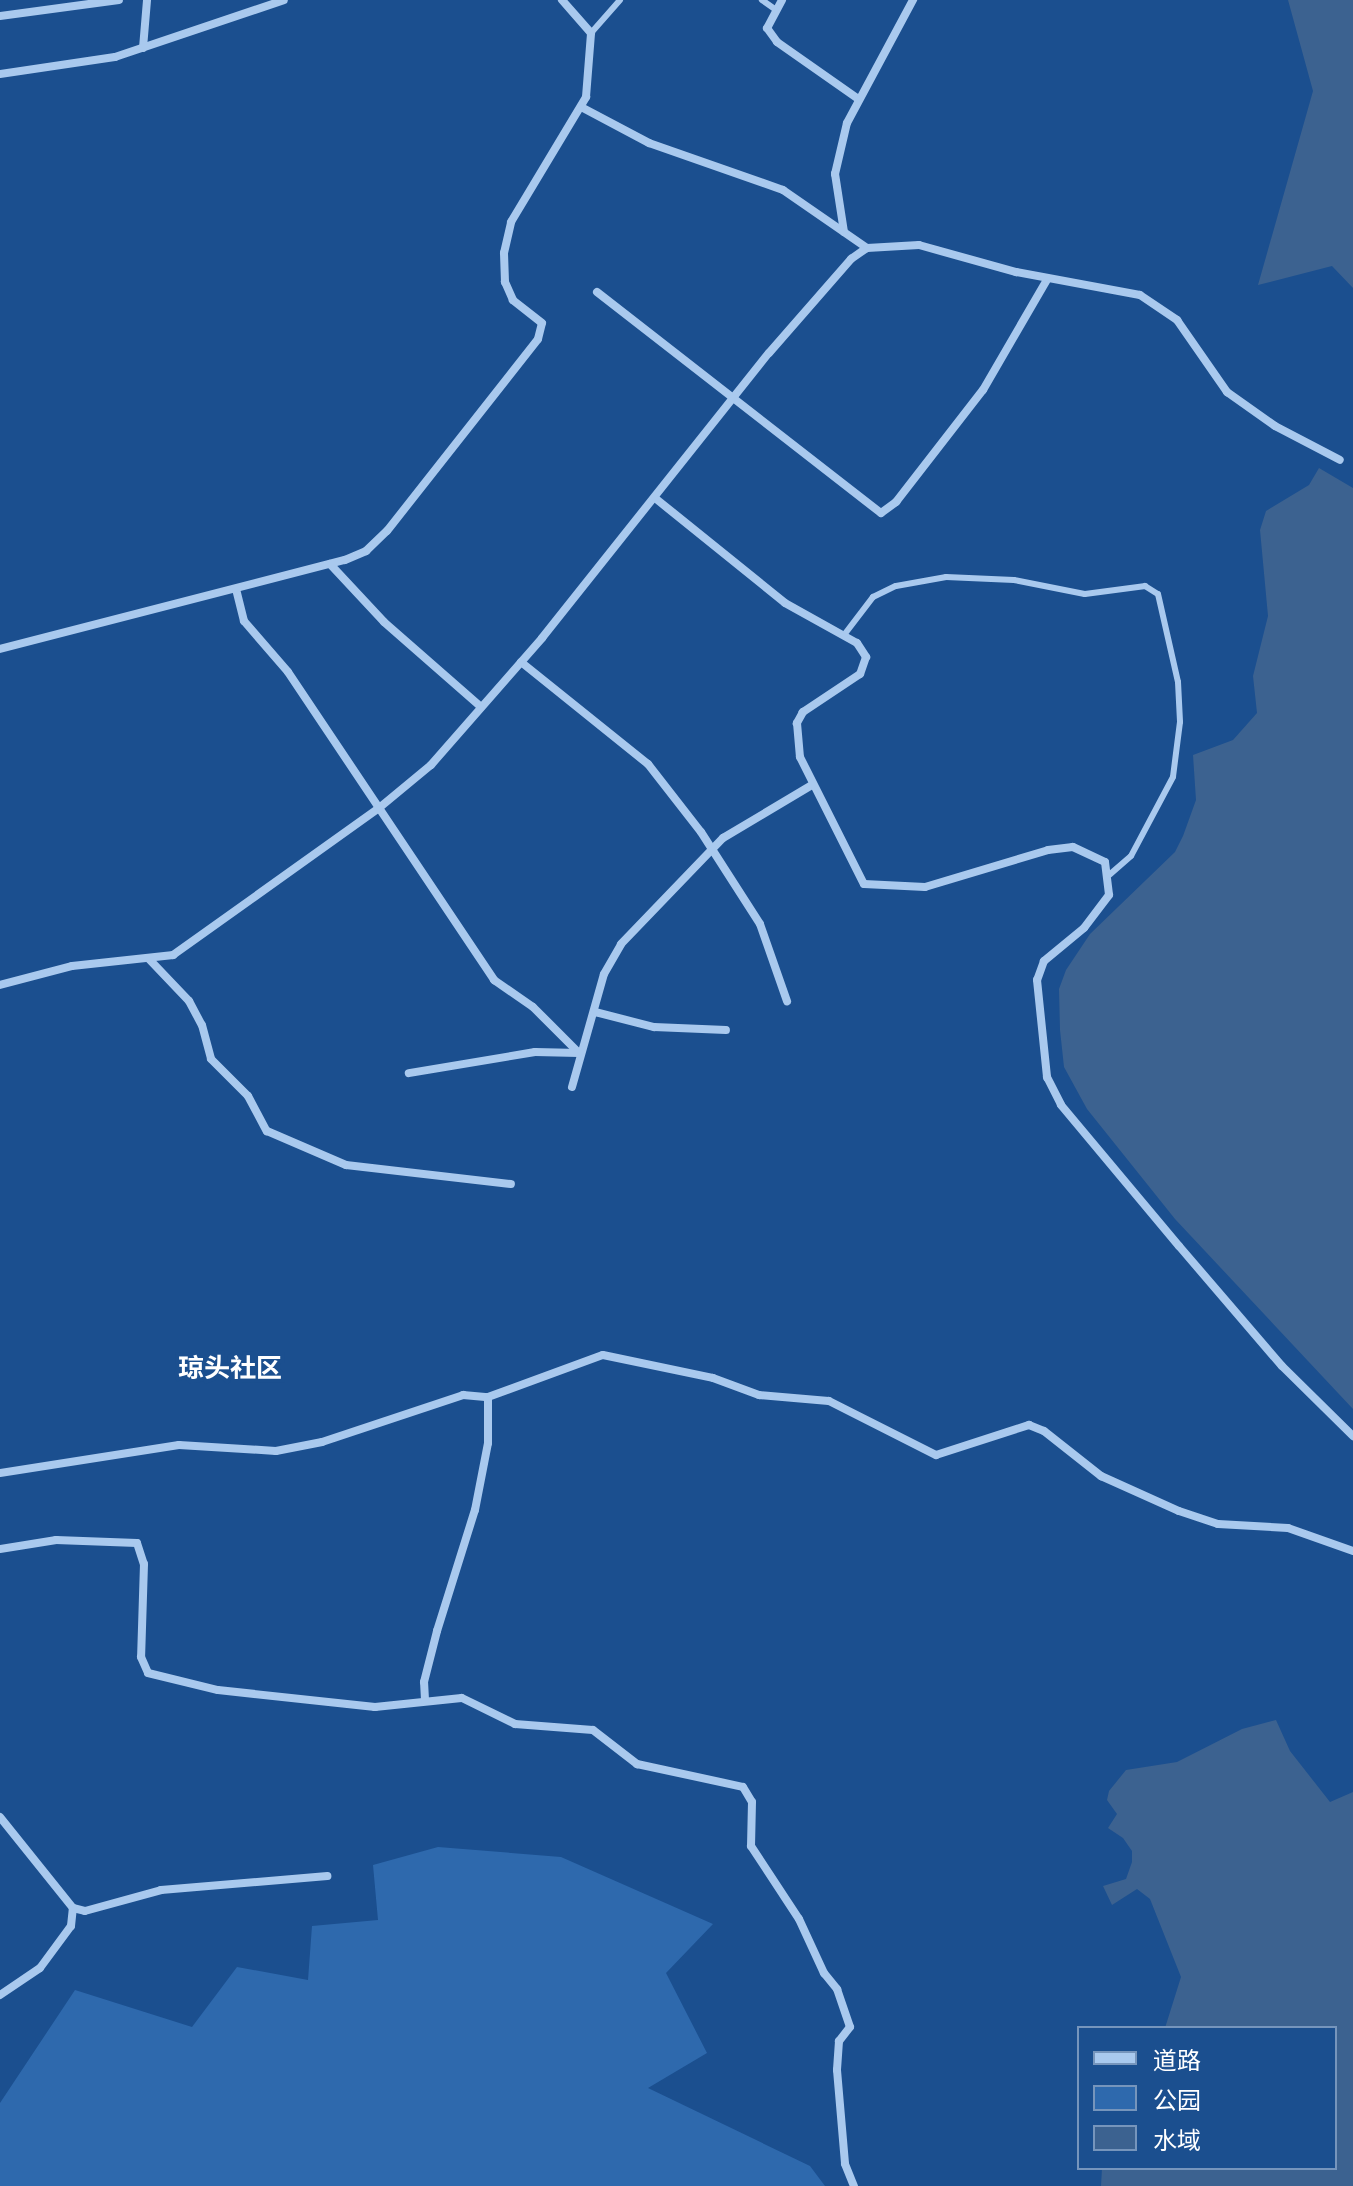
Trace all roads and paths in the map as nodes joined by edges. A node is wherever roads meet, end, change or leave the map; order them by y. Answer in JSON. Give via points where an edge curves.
{"nodes":[{"id":1,"x":119,"y":0,"type":"edge"},
{"id":2,"x":147,"y":0,"type":"edge"},
{"id":3,"x":284,"y":0,"type":"edge"},
{"id":4,"x":562,"y":0,"type":"edge"},
{"id":5,"x":620,"y":0,"type":"edge"},
{"id":6,"x":762,"y":0,"type":"edge"},
{"id":7,"x":782,"y":0,"type":"edge"},
{"id":8,"x":913,"y":0,"type":"edge"},
{"id":9,"x":775,"y":9,"type":"junction"},
{"id":10,"x":0,"y":16,"type":"edge"},
{"id":11,"x":591,"y":33,"type":"junction"},
{"id":12,"x":143,"y":48,"type":"junction"},
{"id":13,"x":0,"y":74,"type":"edge"},
{"id":14,"x":857,"y":98,"type":"junction"},
{"id":15,"x":583,"y":108,"type":"junction"},
{"id":16,"x":845,"y":232,"type":"junction"},
{"id":17,"x":867,"y":248,"type":"junction"},
{"id":18,"x":1048,"y":278,"type":"junction"},
{"id":19,"x":597,"y":292,"type":"dead end"},
{"id":20,"x":731,"y":401,"type":"junction"},
{"id":21,"x":1340,"y":460,"type":"dead end"},
{"id":22,"x":655,"y":498,"type":"junction"},
{"id":23,"x":330,"y":564,"type":"junction"},
{"id":24,"x":236,"y":589,"type":"junction"},
{"id":25,"x":844,"y":635,"type":"junction"},
{"id":26,"x":0,"y":649,"type":"edge"},
{"id":27,"x":521,"y":662,"type":"junction"},
{"id":28,"x":481,"y":707,"type":"junction"},
{"id":29,"x":812,"y":785,"type":"junction"},
{"id":30,"x":379,"y":808,"type":"junction"},
{"id":31,"x":713,"y":850,"type":"junction"},
{"id":32,"x":1110,"y":874,"type":"junction"},
{"id":33,"x":149,"y":959,"type":"junction"},
{"id":34,"x":0,"y":985,"type":"edge"},
{"id":35,"x":787,"y":1001,"type":"dead end"},
{"id":36,"x":595,"y":1012,"type":"junction"},
{"id":37,"x":726,"y":1030,"type":"dead end"},
{"id":38,"x":579,"y":1053,"type":"junction"},
{"id":39,"x":409,"y":1073,"type":"dead end"},
{"id":40,"x":572,"y":1087,"type":"dead end"},
{"id":41,"x":511,"y":1184,"type":"dead end"},
{"id":42,"x":488,"y":1397,"type":"junction"},
{"id":43,"x":1353,"y":1436,"type":"edge"},
{"id":44,"x":0,"y":1473,"type":"edge"},
{"id":45,"x":0,"y":1549,"type":"edge"},
{"id":46,"x":1353,"y":1551,"type":"edge"},
{"id":47,"x":425,"y":1700,"type":"junction"},
{"id":48,"x":0,"y":1817,"type":"edge"},
{"id":49,"x":327,"y":1876,"type":"dead end"},
{"id":50,"x":73,"y":1908,"type":"junction"},
{"id":51,"x":0,"y":1995,"type":"edge"},
{"id":52,"x":854,"y":2186,"type":"edge"}],
"edges":[{"from":1,"to":10,"type":"street"},
{"from":2,"to":12,"type":"street"},
{"from":3,"to":12,"type":"street"},
{"from":4,"to":11,"type":"street"},
{"from":5,"to":11,"type":"lane"},
{"from":6,"to":9,"type":"lane"},
{"from":7,"to":9,"type":"street"},
{"from":8,"to":14,"type":"street"},
{"from":9,"to":14,"type":"street","via":[[767,28],[777,42]]},
{"from":11,"to":15,"type":"street"},
{"from":12,"to":13,"type":"street"},
{"from":14,"to":16,"type":"street","via":[[835,174]]},
{"from":15,"to":16,"type":"street","via":[[649,143],[783,190]]},
{"from":15,"to":23,"type":"street","via":[[511,222],[504,253],[505,282],[513,300],[542,323],[538,339],[387,531],[366,551]]},
{"from":16,"to":17,"type":"street"},
{"from":17,"to":18,"type":"street","via":[[919,245]]},
{"from":17,"to":20,"type":"street","via":[[833,279]]},
{"from":18,"to":20,"type":"street","via":[[983,390],[896,502],[881,513],[807,451]]},
{"from":18,"to":21,"type":"street","via":[[1140,295],[1177,320],[1227,392],[1275,426]]},
{"from":19,"to":20,"type":"street","via":[[690,360]]},
{"from":20,"to":22,"type":"street"},
{"from":22,"to":25,"type":"street","via":[[785,603]]},
{"from":22,"to":27,"type":"street"},
{"from":23,"to":24,"type":"street"},
{"from":23,"to":28,"type":"street","via":[[384,622]]},
{"from":24,"to":26,"type":"street"},
{"from":24,"to":30,"type":"street","via":[[244,621],[288,672]]},
{"from":25,"to":29,"type":"street","via":[[866,657],[860,674],[803,712],[797,723],[800,757]]},
{"from":25,"to":32,"type":"lane","via":[[873,597],[896,586],[946,577],[1014,580],[1085,594],[1145,586],[1158,594],[1178,682],[1177,754],[1162,800],[1131,856]]},
{"from":27,"to":28,"type":"street"},
{"from":27,"to":31,"type":"street","via":[[648,764]]},
{"from":28,"to":30,"type":"street","via":[[431,765]]},
{"from":29,"to":31,"type":"street","via":[[745,823]]},
{"from":29,"to":32,"type":"street","via":[[864,884],[925,887],[1073,847],[1105,862]]},
{"from":30,"to":33,"type":"street","via":[[173,955]]},
{"from":30,"to":38,"type":"street","via":[[494,980],[533,1007]]},
{"from":31,"to":35,"type":"street","via":[[760,924]]},
{"from":31,"to":36,"type":"street","via":[[621,944],[604,974]]},
{"from":32,"to":43,"type":"street","via":[[1109,895],[1098,911],[1044,961],[1037,980],[1047,1077],[1061,1105],[1179,1246],[1282,1366]]},
{"from":33,"to":34,"type":"street","via":[[72,966]]},
{"from":33,"to":41,"type":"street","via":[[189,1001],[211,1059],[248,1096],[267,1131],[346,1165]]},
{"from":36,"to":37,"type":"street","via":[[654,1027]]},
{"from":36,"to":38,"type":"street"},
{"from":38,"to":39,"type":"street","via":[[535,1052]]},
{"from":38,"to":40,"type":"street"},
{"from":42,"to":44,"type":"street","via":[[463,1395],[322,1442],[276,1451],[179,1445]]},
{"from":42,"to":46,"type":"street","via":[[603,1355],[713,1378],[759,1395],[829,1401],[936,1455],[1029,1425],[1101,1476],[1179,1511],[1218,1524],[1288,1528]]},
{"from":42,"to":47,"type":"street","via":[[488,1443],[475,1510],[437,1631]]},
{"from":45,"to":47,"type":"street","via":[[56,1540],[137,1543],[144,1564],[141,1657],[148,1673],[218,1690],[375,1707]]},
{"from":47,"to":52,"type":"street","via":[[462,1698],[515,1724],[593,1730],[637,1764],[712,1778],[750,1793],[751,1846],[799,1919],[837,1989],[850,2027],[839,2041],[837,2070],[845,2164]]},
{"from":48,"to":50,"type":"street"},
{"from":49,"to":50,"type":"street","via":[[161,1890],[85,1911]]},
{"from":50,"to":51,"type":"street","via":[[71,1926],[40,1968]]}]}
